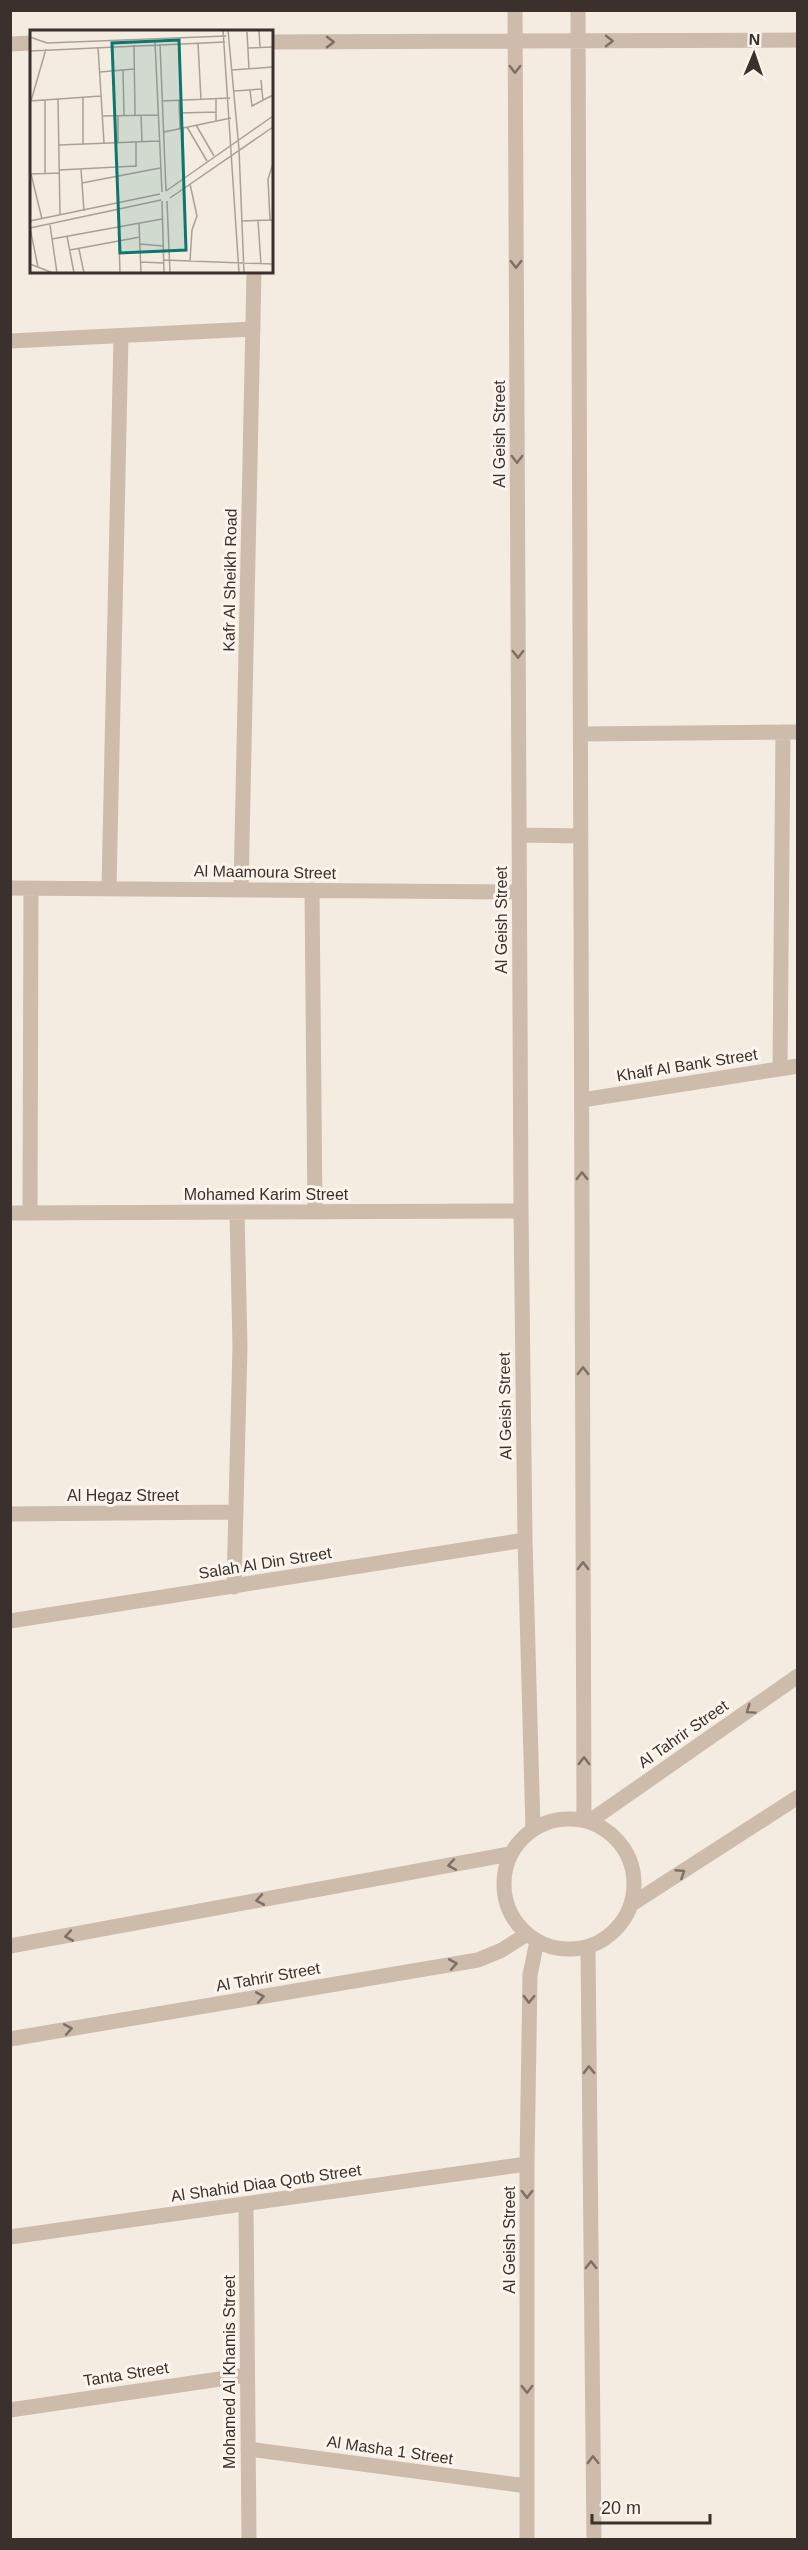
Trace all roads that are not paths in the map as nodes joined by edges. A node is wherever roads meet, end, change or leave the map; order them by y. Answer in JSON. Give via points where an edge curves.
{"nodes":[{"id":1,"x":515,"y":10,"type":"edge"},
{"id":2,"x":578,"y":10,"type":"edge"},
{"id":3,"x":798,"y":40,"type":"edge"},
{"id":4,"x":515,"y":41,"type":"junction"},
{"id":5,"x":578,"y":41,"type":"junction"},
{"id":6,"x":273,"y":42,"type":"edge"},
{"id":7,"x":10,"y":44,"type":"edge"},
{"id":8,"x":30,"y":44,"type":"edge"},
{"id":9,"x":254,"y":273,"type":"edge"},
{"id":10,"x":253,"y":329,"type":"junction"},
{"id":11,"x":121,"y":336,"type":"junction"},
{"id":12,"x":10,"y":341,"type":"edge"},
{"id":13,"x":790,"y":732,"type":"edge"},
{"id":14,"x":581,"y":734,"type":"junction"},
{"id":15,"x":519,"y":835,"type":"junction"},
{"id":16,"x":581,"y":836,"type":"junction"},
{"id":17,"x":790,"y":877,"type":"edge"},
{"id":18,"x":10,"y":888,"type":"edge"},
{"id":19,"x":31,"y":888,"type":"junction"},
{"id":20,"x":109,"y":888,"type":"junction"},
{"id":21,"x":241,"y":890,"type":"junction"},
{"id":22,"x":312,"y":890,"type":"junction"},
{"id":23,"x":518,"y":892,"type":"junction"},
{"id":24,"x":798,"y":1066,"type":"edge"},
{"id":25,"x":780,"y":1069,"type":"junction"},
{"id":26,"x":582,"y":1100,"type":"junction"},
{"id":27,"x":521,"y":1211,"type":"junction"},
{"id":28,"x":315,"y":1212,"type":"junction"},
{"id":29,"x":30,"y":1213,"type":"junction"},
{"id":30,"x":237,"y":1213,"type":"junction"},
{"id":31,"x":10,"y":1214,"type":"edge"},
{"id":32,"x":235,"y":1512,"type":"junction"},
{"id":33,"x":10,"y":1514,"type":"edge"},
{"id":34,"x":525,"y":1539,"type":"junction"},
{"id":35,"x":234,"y":1587,"type":"junction"},
{"id":36,"x":10,"y":1621,"type":"edge"},
{"id":37,"x":798,"y":1676,"type":"edge"},
{"id":38,"x":798,"y":1797,"type":"edge"},
{"id":39,"x":587,"y":1820,"type":"junction"},
{"id":40,"x":532,"y":1829,"type":"junction"},
{"id":41,"x":510,"y":1854,"type":"junction"},
{"id":42,"x":632,"y":1904,"type":"junction"},
{"id":43,"x":532,"y":1938,"type":"junction"},
{"id":44,"x":10,"y":1946,"type":"edge"},
{"id":45,"x":588,"y":1947,"type":"junction"},
{"id":46,"x":10,"y":2039,"type":"edge"},
{"id":47,"x":527,"y":2164,"type":"junction"},
{"id":48,"x":246,"y":2204,"type":"junction"},
{"id":49,"x":10,"y":2237,"type":"edge"},
{"id":50,"x":247,"y":2375,"type":"junction"},
{"id":51,"x":10,"y":2410,"type":"edge"},
{"id":52,"x":248,"y":2449,"type":"junction"},
{"id":53,"x":527,"y":2486,"type":"junction"},
{"id":54,"x":249,"y":2540,"type":"edge"},
{"id":55,"x":527,"y":2540,"type":"edge"},
{"id":56,"x":594,"y":2540,"type":"edge"}],
"edges":[{"from":1,"to":4,"type":"street","name":"Al Geish Street"},
{"from":2,"to":5,"type":"street"},
{"from":5,"to":3,"type":"street","one_way":true},
{"from":4,"to":5,"type":"street"},
{"from":6,"to":4,"type":"street","one_way":true},
{"from":4,"to":15,"type":"street","name":"Al Geish Street","one_way":true},
{"from":5,"to":14,"type":"street"},
{"from":7,"to":8,"type":"street"},
{"from":9,"to":10,"type":"street","name":"Kafr Al Sheikh Road"},
{"from":10,"to":11,"type":"street"},
{"from":10,"to":21,"type":"street","name":"Kafr Al Sheikh Road"},
{"from":11,"to":12,"type":"street"},
{"from":11,"to":20,"type":"street"},
{"from":13,"to":14,"type":"street"},
{"from":13,"to":17,"type":"street"},
{"from":14,"to":16,"type":"street"},
{"from":15,"to":16,"type":"street"},
{"from":15,"to":23,"type":"street","name":"Al Geish Street"},
{"from":16,"to":26,"type":"street"},
{"from":17,"to":25,"type":"street"},
{"from":18,"to":19,"type":"street","name":"Al Maamoura Street"},
{"from":19,"to":20,"type":"street","name":"Al Maamoura Street"},
{"from":19,"to":29,"type":"street"},
{"from":20,"to":21,"type":"street","name":"Al Maamoura Street"},
{"from":21,"to":22,"type":"street","name":"Al Maamoura Street"},
{"from":22,"to":23,"type":"street","name":"Al Maamoura Street"},
{"from":22,"to":28,"type":"street"},
{"from":23,"to":27,"type":"street","name":"Al Geish Street"},
{"from":24,"to":25,"type":"street","name":"Khalf Al Bank Street"},
{"from":25,"to":26,"type":"street","name":"Khalf Al Bank Street"},
{"from":39,"to":26,"type":"street","one_way":true},
{"from":27,"to":28,"type":"street","name":"Mohamed Karim Street"},
{"from":27,"to":34,"type":"street","name":"Al Geish Street"},
{"from":28,"to":30,"type":"street","name":"Mohamed Karim Street"},
{"from":29,"to":30,"type":"street","name":"Mohamed Karim Street"},
{"from":29,"to":31,"type":"street","name":"Mohamed Karim Street"},
{"from":30,"to":32,"type":"street","via":[[240,1346]]},
{"from":32,"to":33,"type":"street","name":"Al Hegaz Street"},
{"from":32,"to":35,"type":"street"},
{"from":34,"to":35,"type":"street","name":"Salah Al Din Street"},
{"from":34,"to":40,"type":"street","name":"Al Geish Street"},
{"from":35,"to":36,"type":"street","name":"Salah Al Din Street"},
{"from":37,"to":39,"type":"street","name":"Al Tahrir Street","one_way":true},
{"from":42,"to":38,"type":"street","one_way":true},
{"from":39,"to":40,"type":"street","via":[[566,1818]]},
{"from":39,"to":42,"type":"street","via":[[608,1831],[622,1845],[632,1864]]},
{"from":40,"to":41,"type":"street"},
{"from":41,"to":43,"type":"street","via":[[504,1871],[507,1906]]},
{"from":41,"to":44,"type":"street","one_way":true},
{"from":42,"to":45,"type":"street","via":[[615,1931]]},
{"from":43,"to":45,"type":"street","via":[[562,1948]]},
{"from":46,"to":43,"type":"street","name":"Al Tahrir Street","one_way":true,"via":[[478,1960]]},
{"from":43,"to":47,"type":"street","name":"Al Geish Street","one_way":true},
{"from":56,"to":45,"type":"street","one_way":true},
{"from":47,"to":48,"type":"street","name":"Al Shahid Diaa Qotb Street"},
{"from":47,"to":53,"type":"street","name":"Al Geish Street","one_way":true},
{"from":48,"to":49,"type":"street","name":"Al Shahid Diaa Qotb Street"},
{"from":48,"to":50,"type":"street","name":"Mohamed Al Khamis Street"},
{"from":50,"to":51,"type":"street","name":"Tanta Street"},
{"from":50,"to":52,"type":"street","name":"Mohamed Al Khamis Street"},
{"from":52,"to":53,"type":"street","name":"Al Masha 1 Street"},
{"from":52,"to":54,"type":"street","name":"Mohamed Al Khamis Street"},
{"from":53,"to":55,"type":"street","name":"Al Geish Street"}]}
